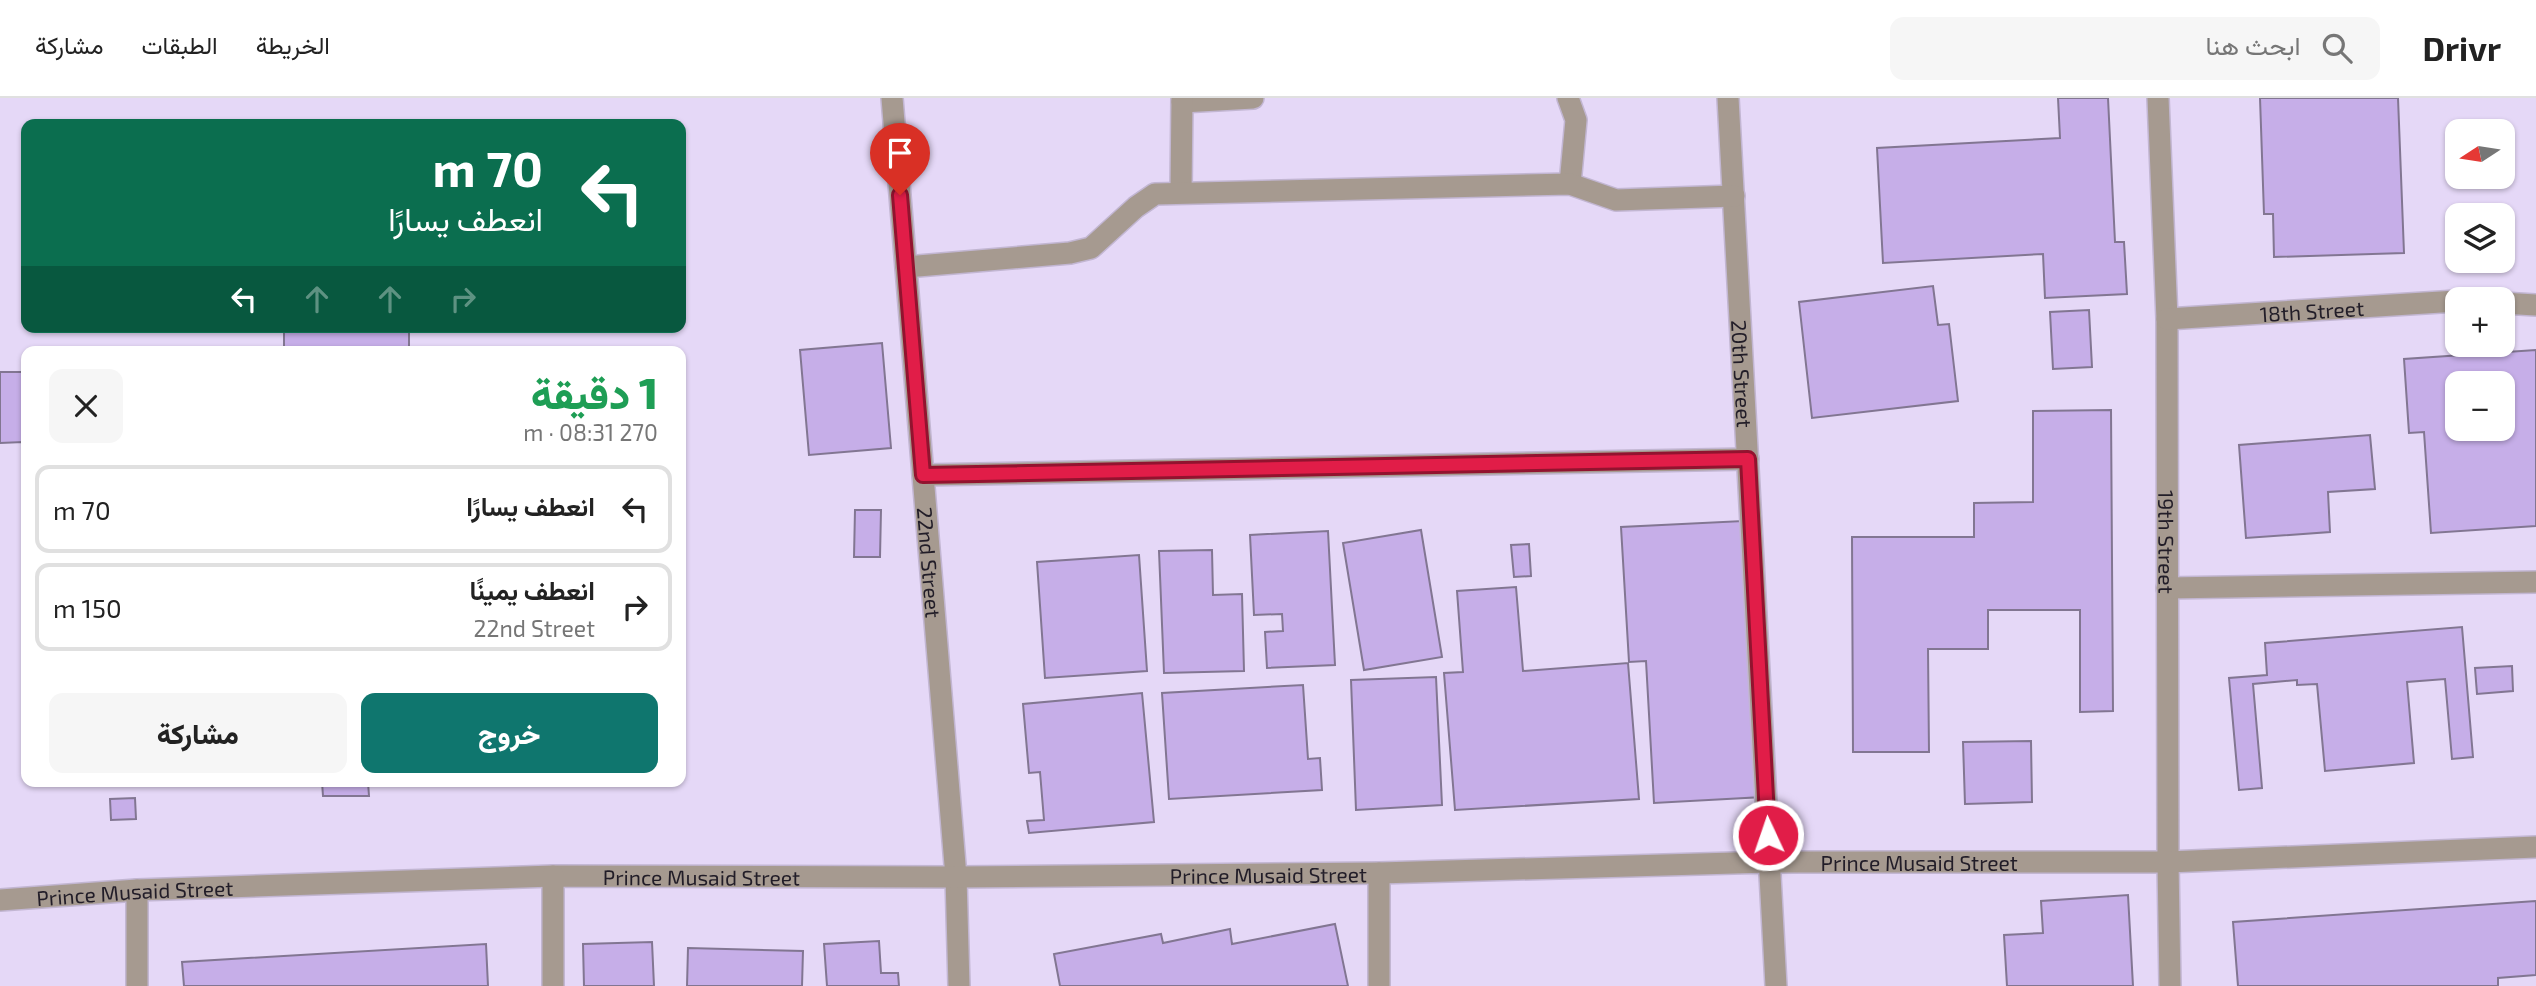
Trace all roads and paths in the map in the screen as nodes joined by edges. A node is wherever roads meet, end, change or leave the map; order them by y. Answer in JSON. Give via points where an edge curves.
{"nodes":[{"id":1,"x":891,"y":98,"type":"edge"},
{"id":2,"x":1253,"y":98,"type":"edge"},
{"id":3,"x":1568,"y":98,"type":"edge"},
{"id":4,"x":1728,"y":98,"type":"edge"},
{"id":5,"x":2158,"y":98,"type":"edge"},
{"id":6,"x":1182,"y":100,"type":"edge"},
{"id":7,"x":1570,"y":184,"type":"junction"},
{"id":8,"x":1181,"y":192,"type":"junction"},
{"id":9,"x":1734,"y":197,"type":"junction"},
{"id":10,"x":906,"y":267,"type":"junction"},
{"id":11,"x":2445,"y":302,"type":"edge"},
{"id":12,"x":2515,"y":304,"type":"edge"},
{"id":13,"x":2536,"y":305,"type":"edge"},
{"id":14,"x":2167,"y":319,"type":"junction"},
{"id":15,"x":1748,"y":459,"type":"junction"},
{"id":16,"x":923,"y":475,"type":"junction"},
{"id":17,"x":2536,"y":582,"type":"edge"},
{"id":18,"x":2167,"y":588,"type":"junction"},
{"id":19,"x":2536,"y":847,"type":"edge"},
{"id":20,"x":1769,"y":862,"type":"junction"},
{"id":21,"x":2168,"y":862,"type":"junction"},
{"id":22,"x":1379,"y":873,"type":"junction"},
{"id":23,"x":553,"y":876,"type":"junction"},
{"id":24,"x":956,"y":877,"type":"junction"},
{"id":25,"x":137,"y":890,"type":"junction"},
{"id":26,"x":0,"y":900,"type":"edge"},
{"id":27,"x":137,"y":986,"type":"edge"},
{"id":28,"x":553,"y":986,"type":"edge"},
{"id":29,"x":959,"y":986,"type":"edge"},
{"id":30,"x":1379,"y":986,"type":"edge"},
{"id":31,"x":1776,"y":986,"type":"edge"},
{"id":32,"x":2170,"y":986,"type":"edge"}],
"edges":[{"from":1,"to":10,"type":"street","name":"22nd Street"},
{"from":2,"to":6,"type":"street"},
{"from":3,"to":7,"type":"street","via":[[1576,120]]},
{"from":4,"to":9,"type":"street","name":"20th Street"},
{"from":5,"to":14,"type":"street","name":"19th Street"},
{"from":6,"to":8,"type":"street"},
{"from":7,"to":8,"type":"street"},
{"from":7,"to":9,"type":"street","via":[[1616,200]]},
{"from":8,"to":10,"type":"street","via":[[1155,194],[1091,248]]},
{"from":9,"to":15,"type":"street","name":"20th Street"},
{"from":10,"to":16,"type":"street","name":"22nd Street"},
{"from":11,"to":14,"type":"street","name":"18th Street"},
{"from":12,"to":13,"type":"street"},
{"from":14,"to":18,"type":"street","name":"19th Street"},
{"from":15,"to":16,"type":"street"},
{"from":15,"to":20,"type":"street","name":"20th Street"},
{"from":16,"to":24,"type":"street","name":"22nd Street"},
{"from":17,"to":18,"type":"street"},
{"from":18,"to":21,"type":"street","name":"19th Street"},
{"from":19,"to":21,"type":"street","name":"Prince Musaid Street"},
{"from":20,"to":21,"type":"street","name":"Prince Musaid Street"},
{"from":20,"to":22,"type":"street","name":"Prince Musaid Street"},
{"from":20,"to":31,"type":"street","name":"20th Street"},
{"from":21,"to":32,"type":"street","name":"19th Street"},
{"from":22,"to":24,"type":"street","name":"Prince Musaid Street"},
{"from":22,"to":30,"type":"street"},
{"from":23,"to":24,"type":"street","name":"Prince Musaid Street"},
{"from":23,"to":25,"type":"street","name":"Prince Musaid Street"},
{"from":23,"to":28,"type":"street"},
{"from":24,"to":29,"type":"street","name":"22nd Street"},
{"from":25,"to":26,"type":"street","name":"Prince Musaid Street"},
{"from":25,"to":27,"type":"street"}]}
